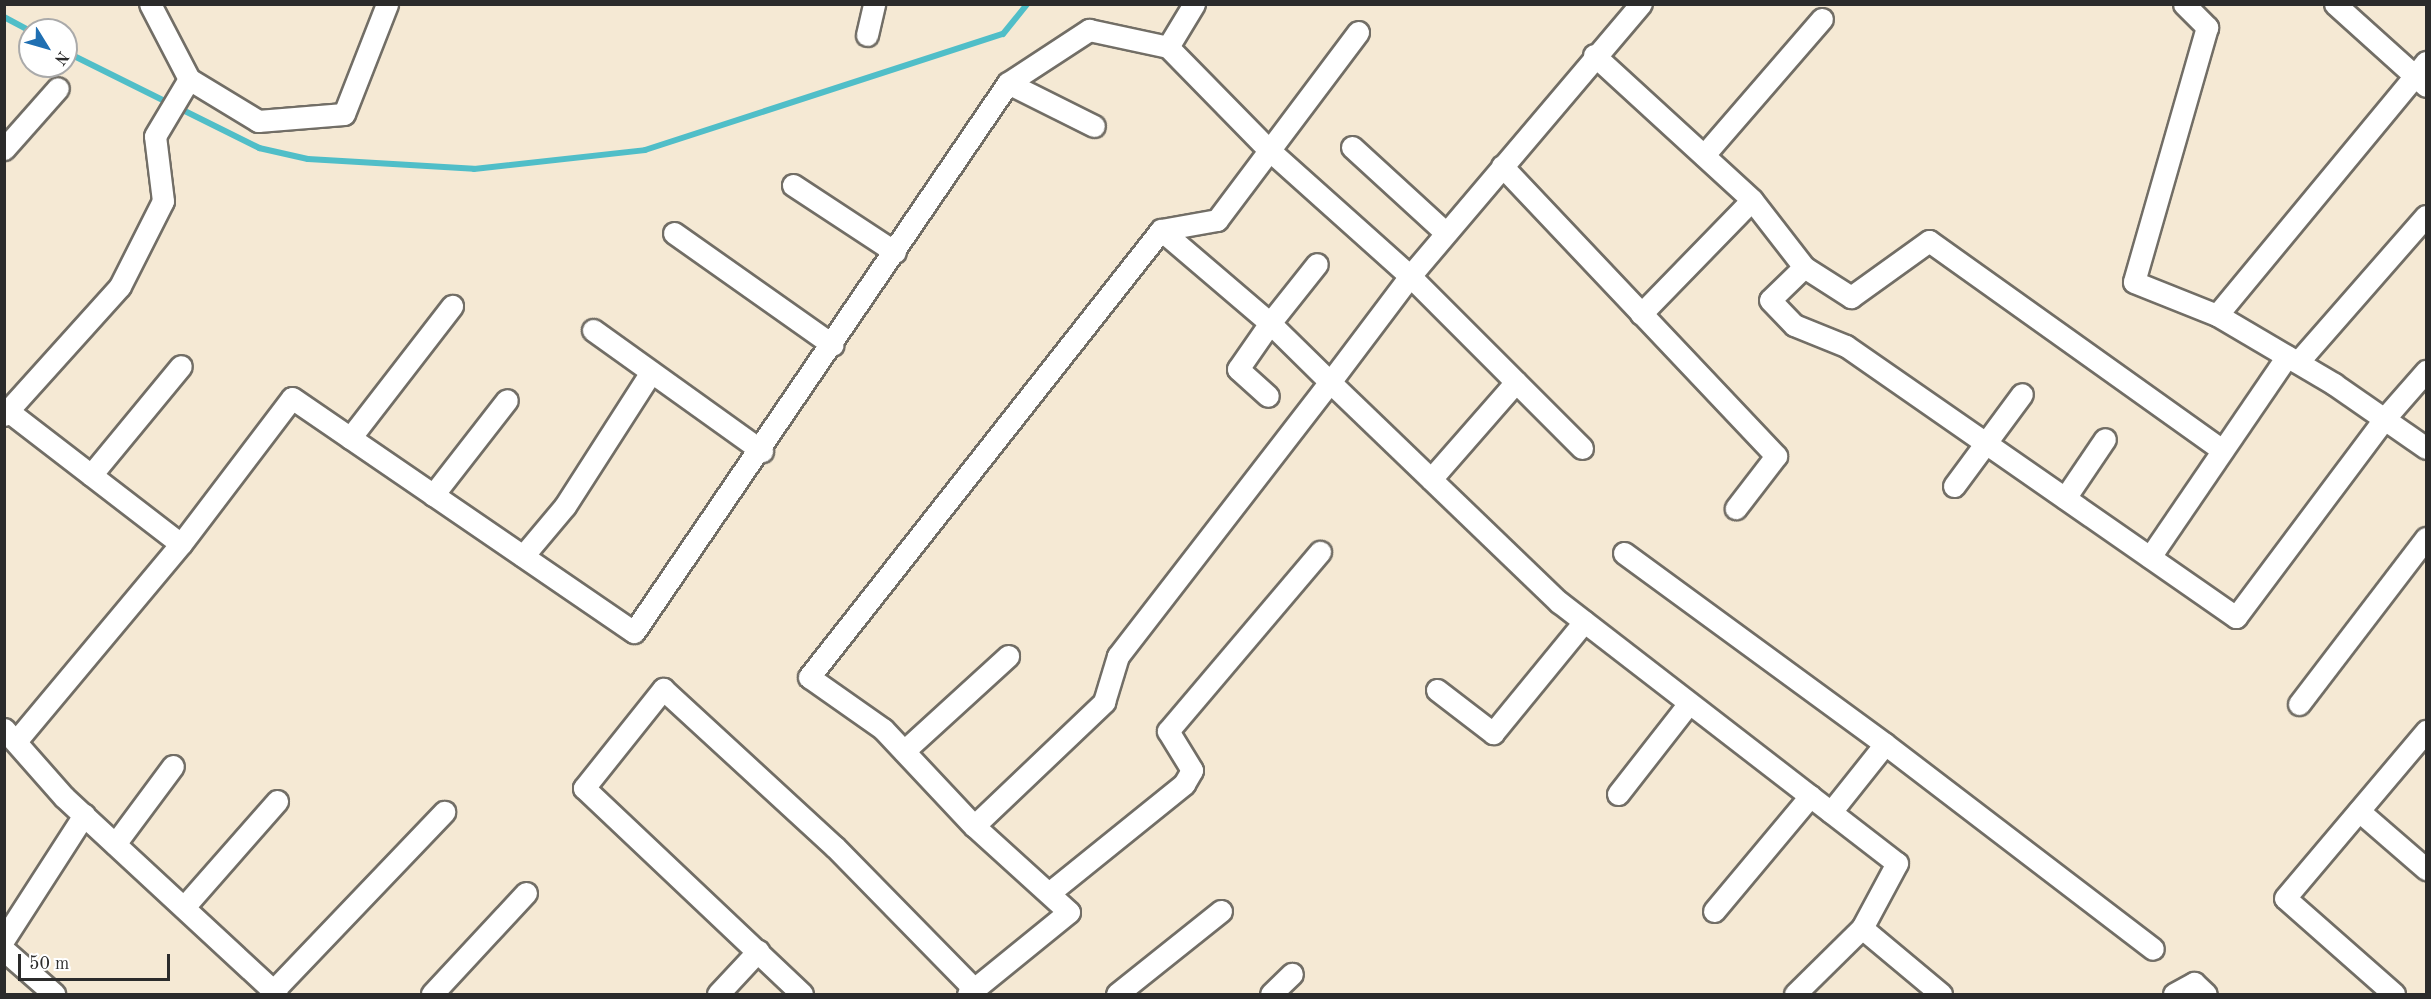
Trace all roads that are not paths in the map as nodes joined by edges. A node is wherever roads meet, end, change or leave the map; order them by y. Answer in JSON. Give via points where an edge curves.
{"nodes":[{"id":1,"x":150,"y":4,"type":"edge"},
{"id":2,"x":387,"y":4,"type":"edge"},
{"id":3,"x":874,"y":4,"type":"edge"},
{"id":4,"x":1194,"y":4,"type":"edge"},
{"id":5,"x":1641,"y":4,"type":"edge"},
{"id":6,"x":2184,"y":4,"type":"edge"},
{"id":7,"x":2336,"y":4,"type":"edge"},
{"id":8,"x":1822,"y":19,"type":"dead end"},
{"id":9,"x":1358,"y":32,"type":"dead end"},
{"id":10,"x":867,"y":35,"type":"dead end"},
{"id":11,"x":1168,"y":47,"type":"junction"},
{"id":12,"x":1594,"y":55,"type":"junction"},
{"id":13,"x":2423,"y":74,"type":"edge"},
{"id":14,"x":1008,"y":83,"type":"junction"},
{"id":15,"x":185,"y":86,"type":"junction"},
{"id":16,"x":58,"y":88,"type":"dead end"},
{"id":17,"x":1094,"y":126,"type":"dead end"},
{"id":18,"x":1352,"y":147,"type":"dead end"},
{"id":19,"x":4,"y":149,"type":"edge"},
{"id":20,"x":1269,"y":149,"type":"junction"},
{"id":21,"x":1704,"y":155,"type":"junction"},
{"id":22,"x":1502,"y":166,"type":"junction"},
{"id":23,"x":793,"y":185,"type":"dead end"},
{"id":24,"x":1752,"y":200,"type":"junction"},
{"id":25,"x":2427,"y":216,"type":"edge"},
{"id":26,"x":1161,"y":230,"type":"junction"},
{"id":27,"x":674,"y":233,"type":"dead end"},
{"id":28,"x":1446,"y":233,"type":"junction"},
{"id":29,"x":895,"y":252,"type":"junction"},
{"id":30,"x":1317,"y":264,"type":"dead end"},
{"id":31,"x":1804,"y":267,"type":"junction"},
{"id":32,"x":1410,"y":276,"type":"junction"},
{"id":33,"x":452,"y":306,"type":"dead end"},
{"id":34,"x":1641,"y":314,"type":"junction"},
{"id":35,"x":2217,"y":315,"type":"junction"},
{"id":36,"x":1270,"y":323,"type":"junction"},
{"id":37,"x":592,"y":330,"type":"dead end"},
{"id":38,"x":833,"y":345,"type":"junction"},
{"id":39,"x":2293,"y":359,"type":"junction"},
{"id":40,"x":181,"y":366,"type":"dead end"},
{"id":41,"x":2427,"y":371,"type":"edge"},
{"id":42,"x":649,"y":375,"type":"junction"},
{"id":43,"x":1330,"y":382,"type":"junction"},
{"id":44,"x":1516,"y":382,"type":"junction"},
{"id":45,"x":2022,"y":394,"type":"dead end"},
{"id":46,"x":1268,"y":396,"type":"dead end"},
{"id":47,"x":507,"y":400,"type":"dead end"},
{"id":48,"x":6,"y":413,"type":"edge"},
{"id":49,"x":2384,"y":419,"type":"junction"},
{"id":50,"x":351,"y":438,"type":"junction"},
{"id":51,"x":2105,"y":439,"type":"dead end"},
{"id":52,"x":1986,"y":443,"type":"junction"},
{"id":53,"x":1582,"y":448,"type":"dead end"},
{"id":54,"x":2427,"y":448,"type":"edge"},
{"id":55,"x":2222,"y":450,"type":"junction"},
{"id":56,"x":762,"y":451,"type":"junction"},
{"id":57,"x":91,"y":475,"type":"junction"},
{"id":58,"x":1431,"y":479,"type":"junction"},
{"id":59,"x":1954,"y":486,"type":"dead end"},
{"id":60,"x":433,"y":495,"type":"junction"},
{"id":61,"x":2065,"y":498,"type":"junction"},
{"id":62,"x":1736,"y":508,"type":"dead end"},
{"id":63,"x":2427,"y":538,"type":"edge"},
{"id":64,"x":181,"y":544,"type":"junction"},
{"id":65,"x":1320,"y":552,"type":"dead end"},
{"id":66,"x":1624,"y":553,"type":"dead end"},
{"id":67,"x":523,"y":556,"type":"junction"},
{"id":68,"x":2150,"y":557,"type":"junction"},
{"id":69,"x":1584,"y":622,"type":"junction"},
{"id":70,"x":1008,"y":656,"type":"dead end"},
{"id":71,"x":1437,"y":690,"type":"dead end"},
{"id":72,"x":1689,"y":703,"type":"junction"},
{"id":73,"x":2299,"y":704,"type":"dead end"},
{"id":74,"x":2427,"y":731,"type":"edge"},
{"id":75,"x":11,"y":734,"type":"edge"},
{"id":76,"x":1885,"y":744,"type":"junction"},
{"id":77,"x":904,"y":751,"type":"junction"},
{"id":78,"x":173,"y":766,"type":"dead end"},
{"id":79,"x":1618,"y":794,"type":"dead end"},
{"id":80,"x":1810,"y":796,"type":"junction"},
{"id":81,"x":277,"y":801,"type":"dead end"},
{"id":82,"x":2359,"y":811,"type":"junction"},
{"id":83,"x":444,"y":812,"type":"dead end"},
{"id":84,"x":1830,"y":812,"type":"junction"},
{"id":85,"x":84,"y":815,"type":"junction"},
{"id":86,"x":974,"y":826,"type":"junction"},
{"id":87,"x":115,"y":844,"type":"junction"},
{"id":88,"x":2427,"y":869,"type":"edge"},
{"id":89,"x":526,"y":893,"type":"dead end"},
{"id":90,"x":1049,"y":893,"type":"junction"},
{"id":91,"x":184,"y":908,"type":"junction"},
{"id":92,"x":1221,"y":911,"type":"dead end"},
{"id":93,"x":1714,"y":911,"type":"dead end"},
{"id":94,"x":1862,"y":928,"type":"junction"},
{"id":95,"x":4,"y":939,"type":"edge"},
{"id":96,"x":4,"y":950,"type":"edge"},
{"id":97,"x":2153,"y":950,"type":"dead end"},
{"id":98,"x":758,"y":951,"type":"junction"},
{"id":99,"x":1292,"y":974,"type":"dead end"},
{"id":100,"x":971,"y":992,"type":"edge"},
{"id":101,"x":275,"y":993,"type":"edge"},
{"id":102,"x":54,"y":994,"type":"edge"},
{"id":103,"x":432,"y":994,"type":"edge"},
{"id":104,"x":718,"y":994,"type":"edge"},
{"id":105,"x":802,"y":994,"type":"edge"},
{"id":106,"x":1117,"y":994,"type":"edge"},
{"id":107,"x":1271,"y":994,"type":"edge"},
{"id":108,"x":1795,"y":994,"type":"edge"},
{"id":109,"x":1941,"y":994,"type":"edge"},
{"id":110,"x":2174,"y":994,"type":"edge"},
{"id":111,"x":2206,"y":994,"type":"edge"},
{"id":112,"x":2394,"y":994,"type":"edge"}],
"edges":[{"from":1,"to":15,"type":"street"},
{"from":2,"to":15,"type":"street","via":[[344,114],[258,121]]},
{"from":3,"to":10,"type":"street"},
{"from":4,"to":11,"type":"street"},
{"from":5,"to":12,"type":"street"},
{"from":6,"to":35,"type":"street","via":[[2207,27],[2134,282]]},
{"from":7,"to":13,"type":"street"},
{"from":8,"to":21,"type":"street"},
{"from":9,"to":20,"type":"street"},
{"from":11,"to":14,"type":"street","via":[[1089,30]]},
{"from":11,"to":20,"type":"street"},
{"from":12,"to":21,"type":"street"},
{"from":12,"to":22,"type":"street"},
{"from":13,"to":35,"type":"street"},
{"from":14,"to":17,"type":"street"},
{"from":14,"to":29,"type":"street"},
{"from":15,"to":48,"type":"street","via":[[155,136],[163,201],[120,286]]},
{"from":16,"to":19,"type":"street"},
{"from":18,"to":28,"type":"street"},
{"from":20,"to":26,"type":"street","via":[[1217,220]]},
{"from":20,"to":32,"type":"street"},
{"from":21,"to":24,"type":"street"},
{"from":22,"to":28,"type":"street"},
{"from":22,"to":34,"type":"street"},
{"from":23,"to":29,"type":"street"},
{"from":24,"to":31,"type":"street"},
{"from":24,"to":34,"type":"street"},
{"from":25,"to":39,"type":"street"},
{"from":26,"to":36,"type":"street"},
{"from":26,"to":77,"type":"street","via":[[809,677],[884,729]]},
{"from":27,"to":38,"type":"street"},
{"from":28,"to":32,"type":"street"},
{"from":29,"to":38,"type":"street"},
{"from":30,"to":36,"type":"street"},
{"from":31,"to":52,"type":"street","via":[[1770,300],[1794,325],[1846,346]]},
{"from":31,"to":55,"type":"street","via":[[1851,297],[1929,241]]},
{"from":32,"to":43,"type":"street"},
{"from":32,"to":44,"type":"street"},
{"from":33,"to":50,"type":"street"},
{"from":34,"to":62,"type":"street","via":[[1776,456]]},
{"from":35,"to":39,"type":"street"},
{"from":36,"to":43,"type":"street"},
{"from":36,"to":46,"type":"street","via":[[1238,369]]},
{"from":37,"to":42,"type":"street"},
{"from":38,"to":56,"type":"street"},
{"from":39,"to":49,"type":"street"},
{"from":39,"to":55,"type":"street"},
{"from":40,"to":57,"type":"street"},
{"from":41,"to":49,"type":"street"},
{"from":42,"to":56,"type":"street"},
{"from":42,"to":67,"type":"street","via":[[565,506]]},
{"from":43,"to":58,"type":"street"},
{"from":43,"to":86,"type":"street","via":[[1118,656],[1104,702]]},
{"from":44,"to":53,"type":"street"},
{"from":44,"to":58,"type":"street"},
{"from":45,"to":52,"type":"street"},
{"from":47,"to":60,"type":"street"},
{"from":48,"to":57,"type":"street"},
{"from":49,"to":54,"type":"street"},
{"from":49,"to":68,"type":"street","via":[[2236,617]]},
{"from":50,"to":60,"type":"street"},
{"from":50,"to":64,"type":"street","via":[[292,398]]},
{"from":51,"to":61,"type":"street"},
{"from":52,"to":59,"type":"street"},
{"from":52,"to":61,"type":"street"},
{"from":55,"to":68,"type":"street"},
{"from":56,"to":67,"type":"street","via":[[634,632]]},
{"from":57,"to":64,"type":"street"},
{"from":58,"to":69,"type":"street"},
{"from":60,"to":67,"type":"street"},
{"from":61,"to":68,"type":"street"},
{"from":63,"to":73,"type":"street"},
{"from":64,"to":75,"type":"street"},
{"from":65,"to":90,"type":"street","via":[[1168,731],[1192,770],[1184,784]]},
{"from":66,"to":76,"type":"street"},
{"from":69,"to":71,"type":"street","via":[[1493,733]]},
{"from":69,"to":72,"type":"street"},
{"from":70,"to":77,"type":"street"},
{"from":72,"to":79,"type":"street"},
{"from":72,"to":80,"type":"street"},
{"from":74,"to":82,"type":"street"},
{"from":75,"to":85,"type":"street"},
{"from":76,"to":84,"type":"street"},
{"from":76,"to":97,"type":"street"},
{"from":77,"to":86,"type":"street"},
{"from":78,"to":87,"type":"street"},
{"from":80,"to":84,"type":"street"},
{"from":80,"to":93,"type":"street"},
{"from":81,"to":91,"type":"street"},
{"from":82,"to":88,"type":"street"},
{"from":82,"to":112,"type":"street","via":[[2285,898]]},
{"from":83,"to":101,"type":"street"},
{"from":84,"to":94,"type":"street","via":[[1897,863]]},
{"from":85,"to":87,"type":"street"},
{"from":85,"to":95,"type":"street"},
{"from":86,"to":90,"type":"street"},
{"from":87,"to":91,"type":"street"},
{"from":89,"to":103,"type":"street"},
{"from":90,"to":100,"type":"street","via":[[1069,912]]},
{"from":91,"to":101,"type":"street"},
{"from":92,"to":106,"type":"street"},
{"from":94,"to":108,"type":"street"},
{"from":94,"to":109,"type":"street"},
{"from":96,"to":102,"type":"street"},
{"from":98,"to":100,"type":"street","via":[[584,788],[663,689],[835,847]]},
{"from":98,"to":104,"type":"street"},
{"from":98,"to":105,"type":"street"},
{"from":99,"to":107,"type":"street"},
{"from":110,"to":111,"type":"street","via":[[2194,983]]}]}
